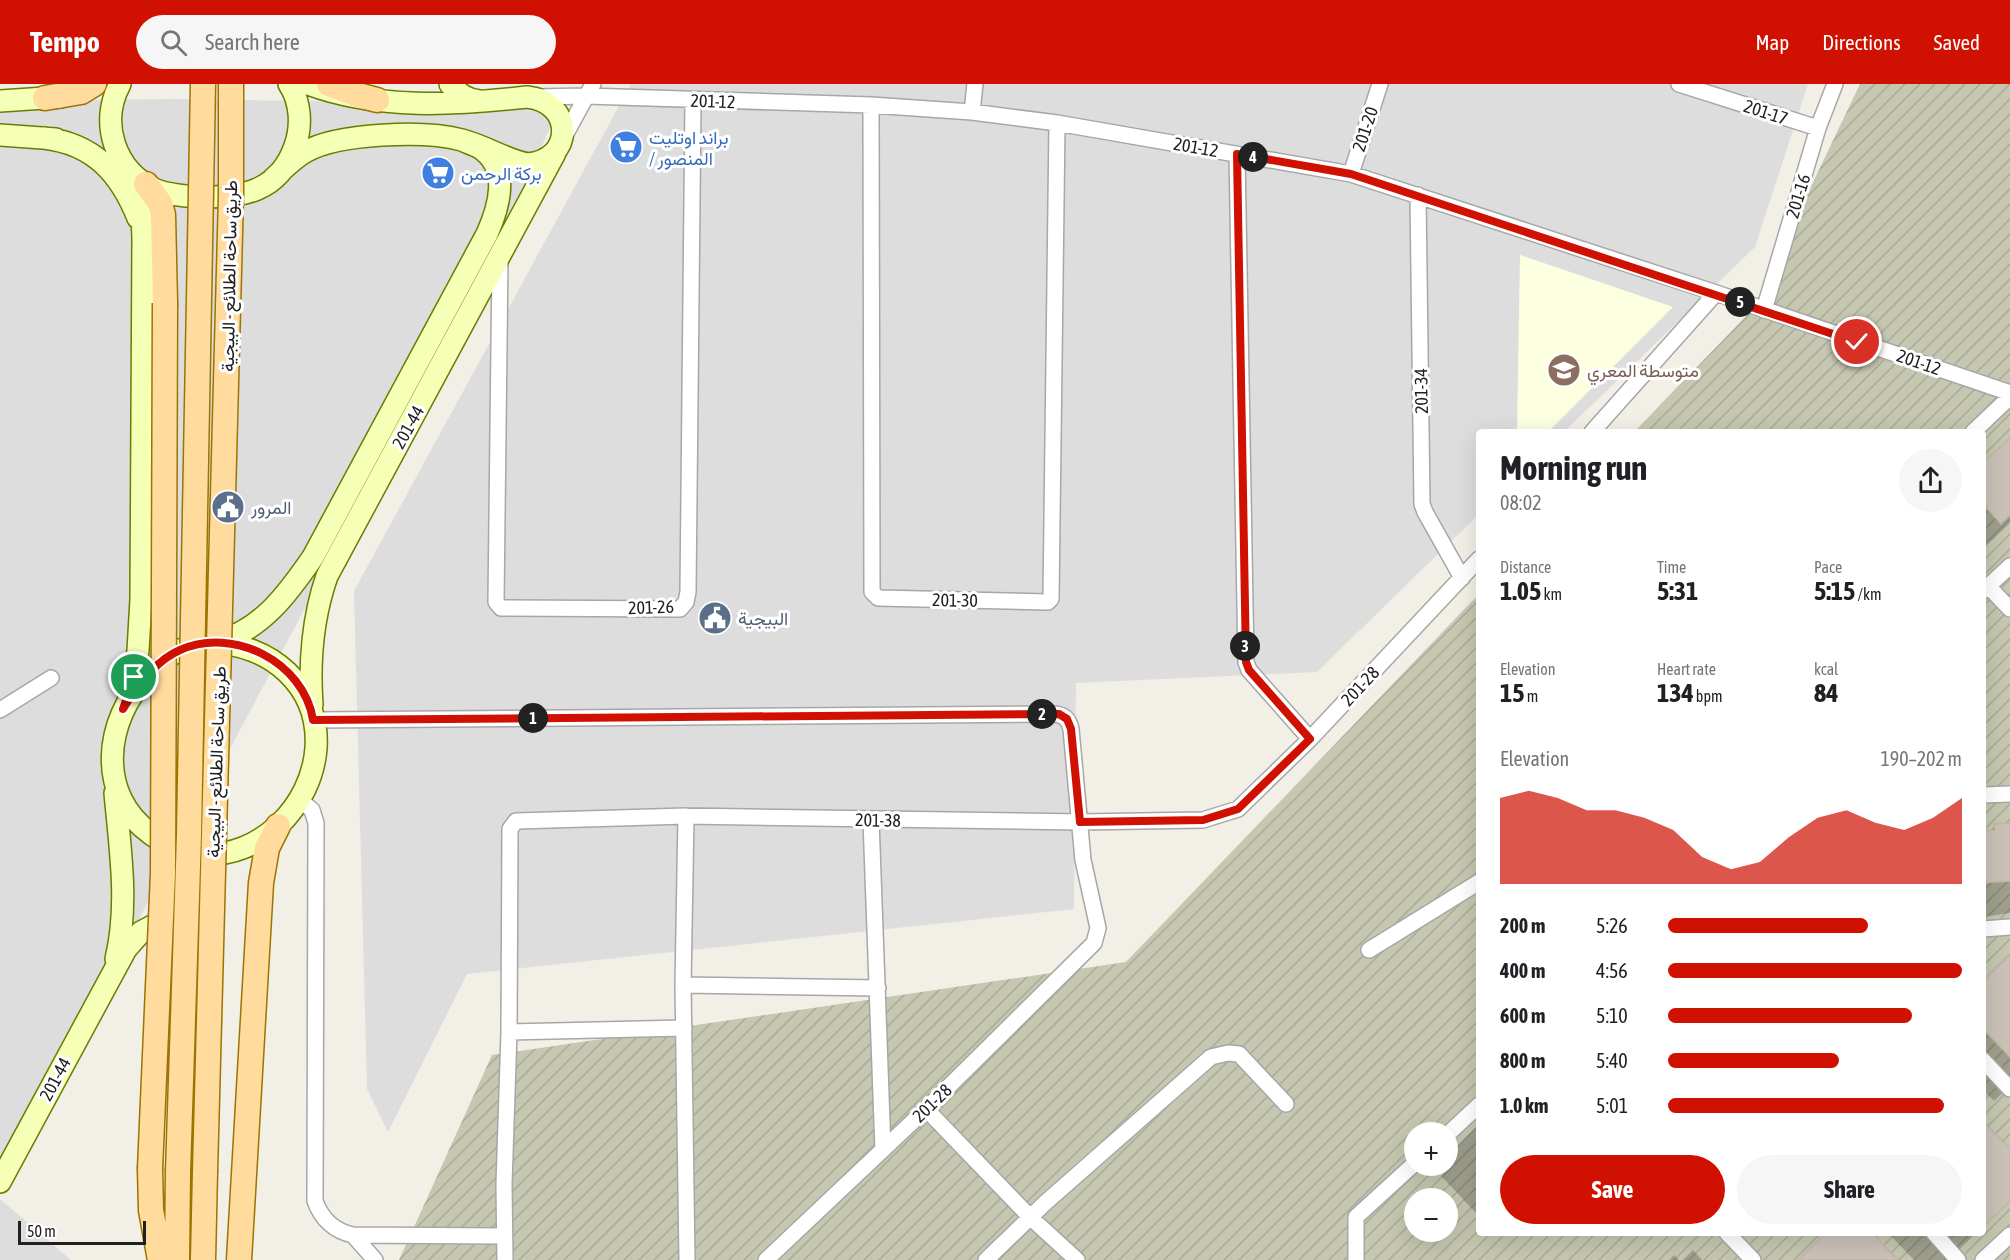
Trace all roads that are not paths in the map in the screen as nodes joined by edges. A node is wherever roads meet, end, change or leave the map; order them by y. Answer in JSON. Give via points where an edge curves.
{"nodes":[{"id":1,"x":94,"y":84,"type":"edge"},
{"id":2,"x":118,"y":84,"type":"edge"},
{"id":3,"x":203,"y":84,"type":"edge"},
{"id":4,"x":231,"y":84,"type":"edge"},
{"id":5,"x":289,"y":84,"type":"edge"},
{"id":6,"x":308,"y":84,"type":"edge"},
{"id":7,"x":329,"y":84,"type":"edge"},
{"id":8,"x":436,"y":84,"type":"edge"},
{"id":9,"x":450,"y":84,"type":"edge"},
{"id":10,"x":975,"y":84,"type":"edge"},
{"id":11,"x":1380,"y":84,"type":"edge"},
{"id":12,"x":1679,"y":84,"type":"edge"},
{"id":13,"x":1835,"y":84,"type":"edge"},
{"id":14,"x":590,"y":90,"type":"edge"},
{"id":15,"x":527,"y":97,"type":"junction"},
{"id":16,"x":45,"y":98,"type":"junction"},
{"id":17,"x":0,"y":101,"type":"edge"},
{"id":18,"x":388,"y":101,"type":"junction"},
{"id":19,"x":693,"y":101,"type":"junction"},
{"id":20,"x":487,"y":102,"type":"junction"},
{"id":21,"x":871,"y":105,"type":"junction"},
{"id":22,"x":972,"y":112,"type":"junction"},
{"id":23,"x":1057,"y":123,"type":"junction"},
{"id":24,"x":1818,"y":128,"type":"junction"},
{"id":25,"x":0,"y":135,"type":"edge"},
{"id":26,"x":44,"y":138,"type":"junction"},
{"id":27,"x":462,"y":140,"type":"junction"},
{"id":28,"x":557,"y":148,"type":"junction"},
{"id":29,"x":1237,"y":154,"type":"junction"},
{"id":30,"x":133,"y":173,"type":"junction"},
{"id":31,"x":1351,"y":174,"type":"junction"},
{"id":32,"x":273,"y":179,"type":"junction"},
{"id":33,"x":1418,"y":195,"type":"junction"},
{"id":34,"x":144,"y":239,"type":"junction"},
{"id":35,"x":500,"y":257,"type":"junction"},
{"id":36,"x":1716,"y":294,"type":"junction"},
{"id":37,"x":1764,"y":310,"type":"junction"},
{"id":38,"x":2010,"y":395,"type":"edge"},
{"id":39,"x":1595,"y":429,"type":"edge"},
{"id":40,"x":1976,"y":429,"type":"edge"},
{"id":41,"x":1476,"y":562,"type":"edge"},
{"id":42,"x":2010,"y":566,"type":"edge"},
{"id":43,"x":1462,"y":578,"type":"junction"},
{"id":44,"x":1986,"y":589,"type":"edge"},
{"id":45,"x":2010,"y":609,"type":"edge"},
{"id":46,"x":211,"y":643,"type":"junction"},
{"id":47,"x":51,"y":678,"type":"dead end"},
{"id":48,"x":123,"y":709,"type":"junction"},
{"id":49,"x":0,"y":710,"type":"edge"},
{"id":50,"x":313,"y":718,"type":"junction"},
{"id":51,"x":1310,"y":739,"type":"junction"},
{"id":52,"x":113,"y":775,"type":"junction"},
{"id":53,"x":2010,"y":794,"type":"edge"},
{"id":54,"x":1986,"y":795,"type":"edge"},
{"id":55,"x":299,"y":799,"type":"junction"},
{"id":56,"x":1238,"y":809,"type":"joint"},
{"id":57,"x":686,"y":816,"type":"junction"},
{"id":58,"x":871,"y":820,"type":"junction"},
{"id":59,"x":1080,"y":822,"type":"junction"},
{"id":60,"x":278,"y":826,"type":"junction"},
{"id":61,"x":207,"y":854,"type":"junction"},
{"id":62,"x":1476,"y":884,"type":"edge"},
{"id":63,"x":2010,"y":927,"type":"edge"},
{"id":64,"x":1986,"y":929,"type":"edge"},
{"id":65,"x":1369,"y":950,"type":"dead end"},
{"id":66,"x":110,"y":976,"type":"junction"},
{"id":67,"x":683,"y":985,"type":"junction"},
{"id":68,"x":878,"y":988,"type":"junction"},
{"id":69,"x":684,"y":1029,"type":"junction"},
{"id":70,"x":509,"y":1032,"type":"junction"},
{"id":71,"x":1986,"y":1063,"type":"edge"},
{"id":72,"x":2010,"y":1089,"type":"edge"},
{"id":73,"x":1286,"y":1104,"type":"dead end"},
{"id":74,"x":1476,"y":1108,"type":"edge"},
{"id":75,"x":926,"y":1109,"type":"junction"},
{"id":76,"x":1458,"y":1125,"type":"edge"},
{"id":77,"x":884,"y":1149,"type":"junction"},
{"id":78,"x":1404,"y":1173,"type":"edge"},
{"id":79,"x":0,"y":1182,"type":"edge"},
{"id":80,"x":1030,"y":1217,"type":"junction"},
{"id":81,"x":353,"y":1235,"type":"junction"},
{"id":82,"x":2010,"y":1235,"type":"edge"},
{"id":83,"x":504,"y":1236,"type":"junction"},
{"id":84,"x":1730,"y":1236,"type":"edge"},
{"id":85,"x":1937,"y":1236,"type":"edge"},
{"id":86,"x":160,"y":1260,"type":"edge"},
{"id":87,"x":177,"y":1260,"type":"edge"},
{"id":88,"x":203,"y":1260,"type":"edge"},
{"id":89,"x":239,"y":1260,"type":"edge"},
{"id":90,"x":375,"y":1260,"type":"edge"},
{"id":91,"x":505,"y":1260,"type":"edge"},
{"id":92,"x":687,"y":1260,"type":"edge"},
{"id":93,"x":766,"y":1260,"type":"edge"},
{"id":94,"x":986,"y":1260,"type":"edge"},
{"id":95,"x":1077,"y":1260,"type":"edge"},
{"id":96,"x":1356,"y":1260,"type":"edge"},
{"id":97,"x":1753,"y":1260,"type":"edge"},
{"id":98,"x":1958,"y":1260,"type":"edge"},
{"id":99,"x":1983,"y":1260,"type":"edge"}],
"edges":[{"from":1,"to":16,"type":"main road","via":[[81,92]]},
{"from":2,"to":16,"type":"main road","via":[[99,92]]},
{"from":2,"to":30,"type":"main road","via":[[111,127],[113,141]]},
{"from":3,"to":87,"type":"main road","name":"طريق ساحة الطلائع - البيجية","bridge":true},
{"from":4,"to":88,"type":"main road","name":"طريق ساحة الطلائع - البيجية","bridge":true},
{"from":5,"to":32,"type":"main road","via":[[299,112],[298,138],[288,162]]},
{"from":6,"to":18,"type":"main road","name":"201-12"},
{"from":7,"to":18,"type":"main road"},
{"from":8,"to":18,"type":"main road","via":[[424,96]]},
{"from":9,"to":20,"type":"main road","via":[[468,98]]},
{"from":10,"to":22,"type":"street"},
{"from":11,"to":31,"type":"street","name":"201-20"},
{"from":12,"to":24,"type":"street","name":"201-17"},
{"from":13,"to":24,"type":"street","name":"201-16"},
{"from":14,"to":15,"type":"street","name":"201-12"},
{"from":14,"to":19,"type":"street","name":"201-12"},
{"from":14,"to":28,"type":"street"},
{"from":15,"to":20,"type":"main road","name":"201-12"},
{"from":15,"to":28,"type":"main road","name":"201-12","via":[[539,98],[557,111],[563,133]]},
{"from":16,"to":17,"type":"main road"},
{"from":18,"to":20,"type":"main road","name":"201-12","via":[[442,105]]},
{"from":19,"to":21,"type":"street","name":"201-12"},
{"from":19,"to":35,"type":"street","name":"201-26","via":[[688,592],[680,609],[498,607]]},
{"from":21,"to":22,"type":"street","name":"201-12"},
{"from":21,"to":23,"type":"street","name":"201-30","via":[[872,591],[878,598],[1048,602],[1051,599]]},
{"from":22,"to":23,"type":"street","name":"201-12"},
{"from":23,"to":29,"type":"street","name":"201-12"},
{"from":24,"to":37,"type":"street","name":"201-16"},
{"from":25,"to":26,"type":"main road"},
{"from":26,"to":30,"type":"main road","via":[[96,144],[116,155]]},
{"from":26,"to":34,"type":"main road","via":[[73,144],[105,164],[130,198]]},
{"from":27,"to":28,"type":"main road","via":[[527,164],[547,160]]},
{"from":27,"to":32,"type":"main road","via":[[410,134],[338,141],[307,151]]},
{"from":27,"to":46,"type":"main road","via":[[488,155],[500,176],[498,207],[487,234],[308,564],[284,596],[256,623],[241,633]]},
{"from":28,"to":35,"type":"main road","name":"201-44"},
{"from":29,"to":31,"type":"street","name":"201-12"},
{"from":29,"to":51,"type":"street","via":[[1246,662]]},
{"from":30,"to":32,"type":"main road","via":[[162,192],[225,198],[258,190]]},
{"from":30,"to":34,"type":"main road","via":[[141,188]]},
{"from":30,"to":86,"type":"main road","bridge":true,"via":[[155,193],[163,215],[163,873],[150,1169],[151,1210]]},
{"from":31,"to":33,"type":"street","name":"201-12"},
{"from":33,"to":36,"type":"street","name":"201-12"},
{"from":33,"to":43,"type":"street","name":"201-34","via":[[1422,504]]},
{"from":34,"to":48,"type":"main road","via":[[141,599],[136,660]]},
{"from":35,"to":50,"type":"main road","name":"201-44","via":[[327,576],[312,662]]},
{"from":36,"to":37,"type":"street","name":"201-12"},
{"from":36,"to":39,"type":"street"},
{"from":37,"to":38,"type":"street","name":"201-12"},
{"from":38,"to":40,"type":"street"},
{"from":41,"to":43,"type":"street","name":"201-28"},
{"from":42,"to":44,"type":"street"},
{"from":43,"to":51,"type":"street","name":"201-28"},
{"from":44,"to":45,"type":"street"},
{"from":46,"to":48,"type":"main road","via":[[194,645],[166,659],[136,689]]},
{"from":46,"to":50,"type":"main road","via":[[244,646],[274,661],[298,685]]},
{"from":47,"to":49,"type":"street"},
{"from":48,"to":52,"type":"main road","via":[[114,741]]},
{"from":50,"to":55,"type":"main road","via":[[316,749],[309,780]]},
{"from":50,"to":59,"type":"street","via":[[1059,714],[1067,719],[1071,729]]},
{"from":51,"to":56,"type":"street","name":"201-28"},
{"from":52,"to":61,"type":"main road","via":[[124,805],[144,829],[170,847]]},
{"from":52,"to":66,"type":"main road","name":"201-44","via":[[123,915]]},
{"from":53,"to":54,"type":"street"},
{"from":55,"to":60,"type":"main road"},
{"from":55,"to":81,"type":"street","via":[[312,810],[316,823],[315,1201],[330,1225]]},
{"from":56,"to":59,"type":"street","name":"201-38","via":[[1203,820]]},
{"from":57,"to":58,"type":"street","name":"201-38"},
{"from":57,"to":67,"type":"street"},
{"from":57,"to":70,"type":"street","name":"201-38","via":[[516,821],[510,829]]},
{"from":58,"to":59,"type":"street","name":"201-38"},
{"from":58,"to":68,"type":"street"},
{"from":59,"to":75,"type":"street","name":"201-28","via":[[1085,872],[1098,928],[1094,943]]},
{"from":60,"to":61,"type":"main road","via":[[245,848]]},
{"from":60,"to":89,"type":"main road","via":[[267,848],[261,883]]},
{"from":61,"to":66,"type":"main road","name":"201-44","via":[[189,858],[174,912],[136,936]]},
{"from":62,"to":65,"type":"street"},
{"from":63,"to":64,"type":"street"},
{"from":66,"to":79,"type":"main road","name":"201-44"},
{"from":67,"to":68,"type":"street"},
{"from":67,"to":69,"type":"street"},
{"from":68,"to":77,"type":"street"},
{"from":69,"to":70,"type":"street"},
{"from":69,"to":92,"type":"street"},
{"from":70,"to":83,"type":"street"},
{"from":71,"to":72,"type":"street"},
{"from":73,"to":80,"type":"street","via":[[1239,1054],[1211,1057]]},
{"from":74,"to":76,"type":"street"},
{"from":75,"to":77,"type":"street","name":"201-28"},
{"from":75,"to":80,"type":"street"},
{"from":77,"to":93,"type":"street","name":"201-28"},
{"from":78,"to":96,"type":"street","via":[[1356,1217]]},
{"from":80,"to":94,"type":"street"},
{"from":80,"to":95,"type":"street"},
{"from":81,"to":83,"type":"street"},
{"from":81,"to":90,"type":"street"},
{"from":82,"to":99,"type":"street"},
{"from":83,"to":91,"type":"street"},
{"from":84,"to":97,"type":"street"},
{"from":85,"to":98,"type":"street"}]}
